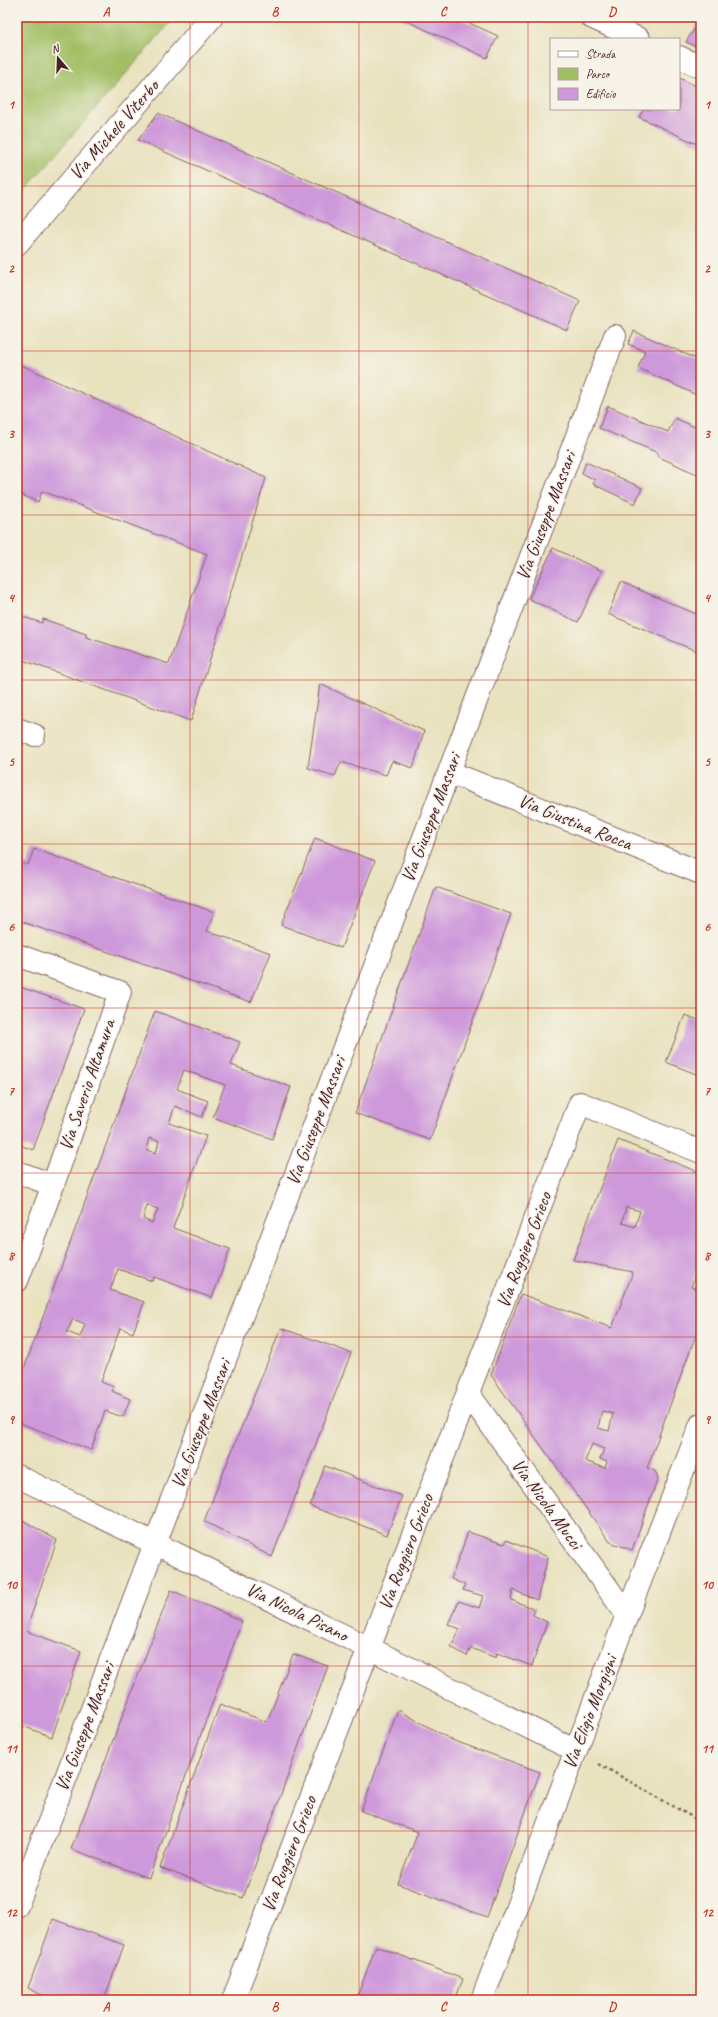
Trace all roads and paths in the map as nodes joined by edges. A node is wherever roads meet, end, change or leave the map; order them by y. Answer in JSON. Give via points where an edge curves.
{"nodes":[{"id":1,"x":212,"y":17,"type":"edge"},
{"id":2,"x":591,"y":17,"type":"edge"},
{"id":3,"x":637,"y":38,"type":"edge"},
{"id":4,"x":680,"y":57,"type":"edge"},
{"id":5,"x":701,"y":67,"type":"edge"},
{"id":6,"x":17,"y":244,"type":"edge"},
{"id":7,"x":615,"y":336,"type":"dead end"},
{"id":8,"x":449,"y":772,"type":"junction"},
{"id":9,"x":701,"y":873,"type":"edge"},
{"id":10,"x":17,"y":955,"type":"edge"},
{"id":11,"x":701,"y":1152,"type":"edge"},
{"id":12,"x":17,"y":1172,"type":"edge"},
{"id":13,"x":53,"y":1185,"type":"junction"},
{"id":14,"x":17,"y":1281,"type":"edge"},
{"id":15,"x":468,"y":1393,"type":"junction"},
{"id":16,"x":701,"y":1424,"type":"edge"},
{"id":17,"x":17,"y":1476,"type":"edge"},
{"id":18,"x":156,"y":1543,"type":"junction"},
{"id":19,"x":627,"y":1615,"type":"junction"},
{"id":20,"x":369,"y":1648,"type":"junction"},
{"id":21,"x":576,"y":1751,"type":"junction"},
{"id":22,"x":701,"y":1822,"type":"edge"},
{"id":23,"x":17,"y":1906,"type":"edge"},
{"id":24,"x":233,"y":2000,"type":"edge"},
{"id":25,"x":482,"y":2000,"type":"edge"}],
"edges":[{"from":1,"to":6,"type":"street","name":"Via Michele Viterbo"},
{"from":2,"to":3,"type":"street"},
{"from":4,"to":5,"type":"street"},
{"from":7,"to":8,"type":"street","name":"Via Giuseppe Massari"},
{"from":8,"to":9,"type":"street","name":"Via Giustina Rocca"},
{"from":8,"to":18,"type":"street","name":"Via Giuseppe Massari"},
{"from":10,"to":13,"type":"street","name":"Via Saverio Altamura","via":[[120,992]]},
{"from":11,"to":15,"type":"street","name":"Via Ruggiero Grieco","via":[[580,1103]]},
{"from":12,"to":13,"type":"street"},
{"from":13,"to":14,"type":"street","name":"Via Saverio Altamura"},
{"from":15,"to":19,"type":"street","name":"Via Nicola Mucci"},
{"from":15,"to":20,"type":"street","name":"Via Ruggiero Grieco"},
{"from":16,"to":19,"type":"street","name":"Via Eligio Morgigni"},
{"from":17,"to":18,"type":"street","name":"Via Nicola Pisano"},
{"from":18,"to":20,"type":"street","name":"Via Nicola Pisano"},
{"from":18,"to":23,"type":"street","name":"Via Giuseppe Massari"},
{"from":19,"to":21,"type":"street","name":"Via Eligio Morgigni"},
{"from":20,"to":21,"type":"street","name":"Via Nicola Pisano"},
{"from":20,"to":24,"type":"street","name":"Via Ruggiero Grieco"},
{"from":21,"to":22,"type":"path"},
{"from":21,"to":25,"type":"street","name":"Via Eligio Morgigni"}]}
